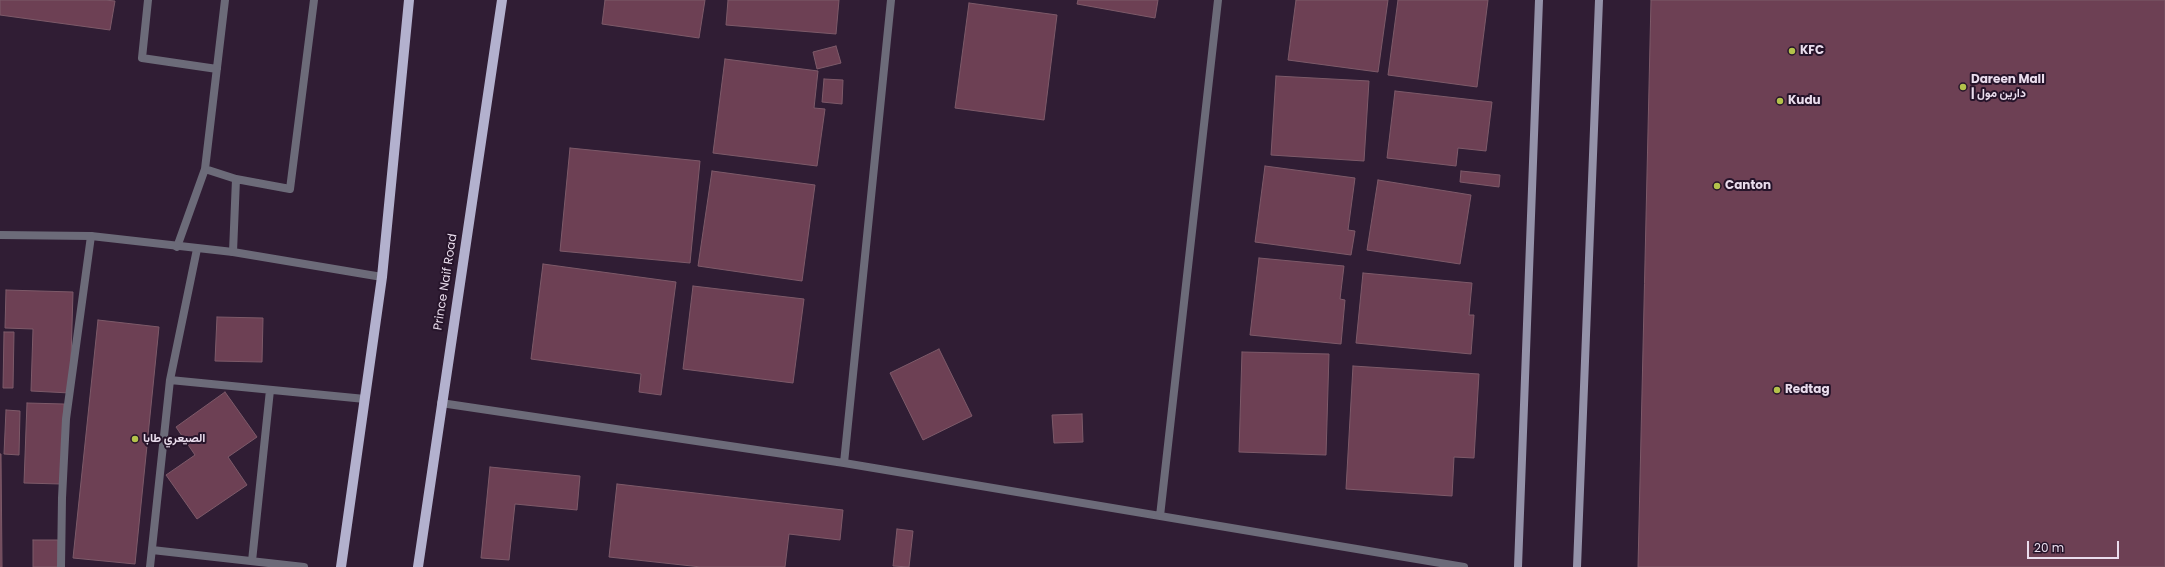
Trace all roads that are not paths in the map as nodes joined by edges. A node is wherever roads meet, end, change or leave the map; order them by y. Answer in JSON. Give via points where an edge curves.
{"nodes":[{"id":1,"x":148,"y":0,"type":"edge"},
{"id":2,"x":225,"y":0,"type":"edge"},
{"id":3,"x":314,"y":0,"type":"edge"},
{"id":4,"x":409,"y":0,"type":"edge"},
{"id":5,"x":502,"y":0,"type":"edge"},
{"id":6,"x":892,"y":0,"type":"edge"},
{"id":7,"x":1218,"y":0,"type":"edge"},
{"id":8,"x":1538,"y":0,"type":"edge"},
{"id":9,"x":1599,"y":0,"type":"edge"},
{"id":10,"x":217,"y":70,"type":"junction"},
{"id":11,"x":205,"y":169,"type":"junction"},
{"id":12,"x":236,"y":179,"type":"junction"},
{"id":13,"x":0,"y":235,"type":"edge"},
{"id":14,"x":91,"y":236,"type":"junction"},
{"id":15,"x":177,"y":247,"type":"junction"},
{"id":16,"x":197,"y":249,"type":"junction"},
{"id":17,"x":233,"y":252,"type":"junction"},
{"id":18,"x":382,"y":277,"type":"junction"},
{"id":19,"x":170,"y":380,"type":"junction"},
{"id":20,"x":270,"y":390,"type":"junction"},
{"id":21,"x":365,"y":399,"type":"junction"},
{"id":22,"x":441,"y":403,"type":"junction"},
{"id":23,"x":844,"y":463,"type":"junction"},
{"id":24,"x":1160,"y":516,"type":"junction"},
{"id":25,"x":152,"y":550,"type":"junction"},
{"id":26,"x":252,"y":561,"type":"junction"},
{"id":27,"x":61,"y":567,"type":"edge"},
{"id":28,"x":150,"y":567,"type":"edge"},
{"id":29,"x":304,"y":567,"type":"edge"},
{"id":30,"x":341,"y":567,"type":"edge"},
{"id":31,"x":418,"y":567,"type":"edge"},
{"id":32,"x":1464,"y":567,"type":"edge"},
{"id":33,"x":1518,"y":567,"type":"edge"},
{"id":34,"x":1577,"y":567,"type":"edge"}],
"edges":[{"from":1,"to":10,"type":"street","via":[[142,58]]},
{"from":2,"to":10,"type":"street"},
{"from":3,"to":12,"type":"street","via":[[290,189]]},
{"from":4,"to":18,"type":"main road"},
{"from":5,"to":22,"type":"main road","name":"Prince Naif Road"},
{"from":6,"to":23,"type":"street"},
{"from":7,"to":24,"type":"street"},
{"from":8,"to":33,"type":"street"},
{"from":9,"to":34,"type":"street"},
{"from":10,"to":11,"type":"street"},
{"from":11,"to":12,"type":"street"},
{"from":11,"to":15,"type":"street"},
{"from":12,"to":17,"type":"street"},
{"from":13,"to":14,"type":"street"},
{"from":14,"to":15,"type":"street"},
{"from":14,"to":27,"type":"street","via":[[66,419]]},
{"from":15,"to":16,"type":"street"},
{"from":16,"to":17,"type":"street"},
{"from":16,"to":19,"type":"street"},
{"from":17,"to":18,"type":"street"},
{"from":18,"to":21,"type":"main road"},
{"from":19,"to":20,"type":"street"},
{"from":19,"to":25,"type":"street"},
{"from":20,"to":21,"type":"street"},
{"from":20,"to":26,"type":"street"},
{"from":21,"to":30,"type":"main road"},
{"from":22,"to":23,"type":"street"},
{"from":22,"to":31,"type":"main road","name":"Prince Naif Road"},
{"from":23,"to":24,"type":"street"},
{"from":24,"to":32,"type":"street"},
{"from":25,"to":26,"type":"street"},
{"from":25,"to":28,"type":"street"},
{"from":26,"to":29,"type":"street"}]}
